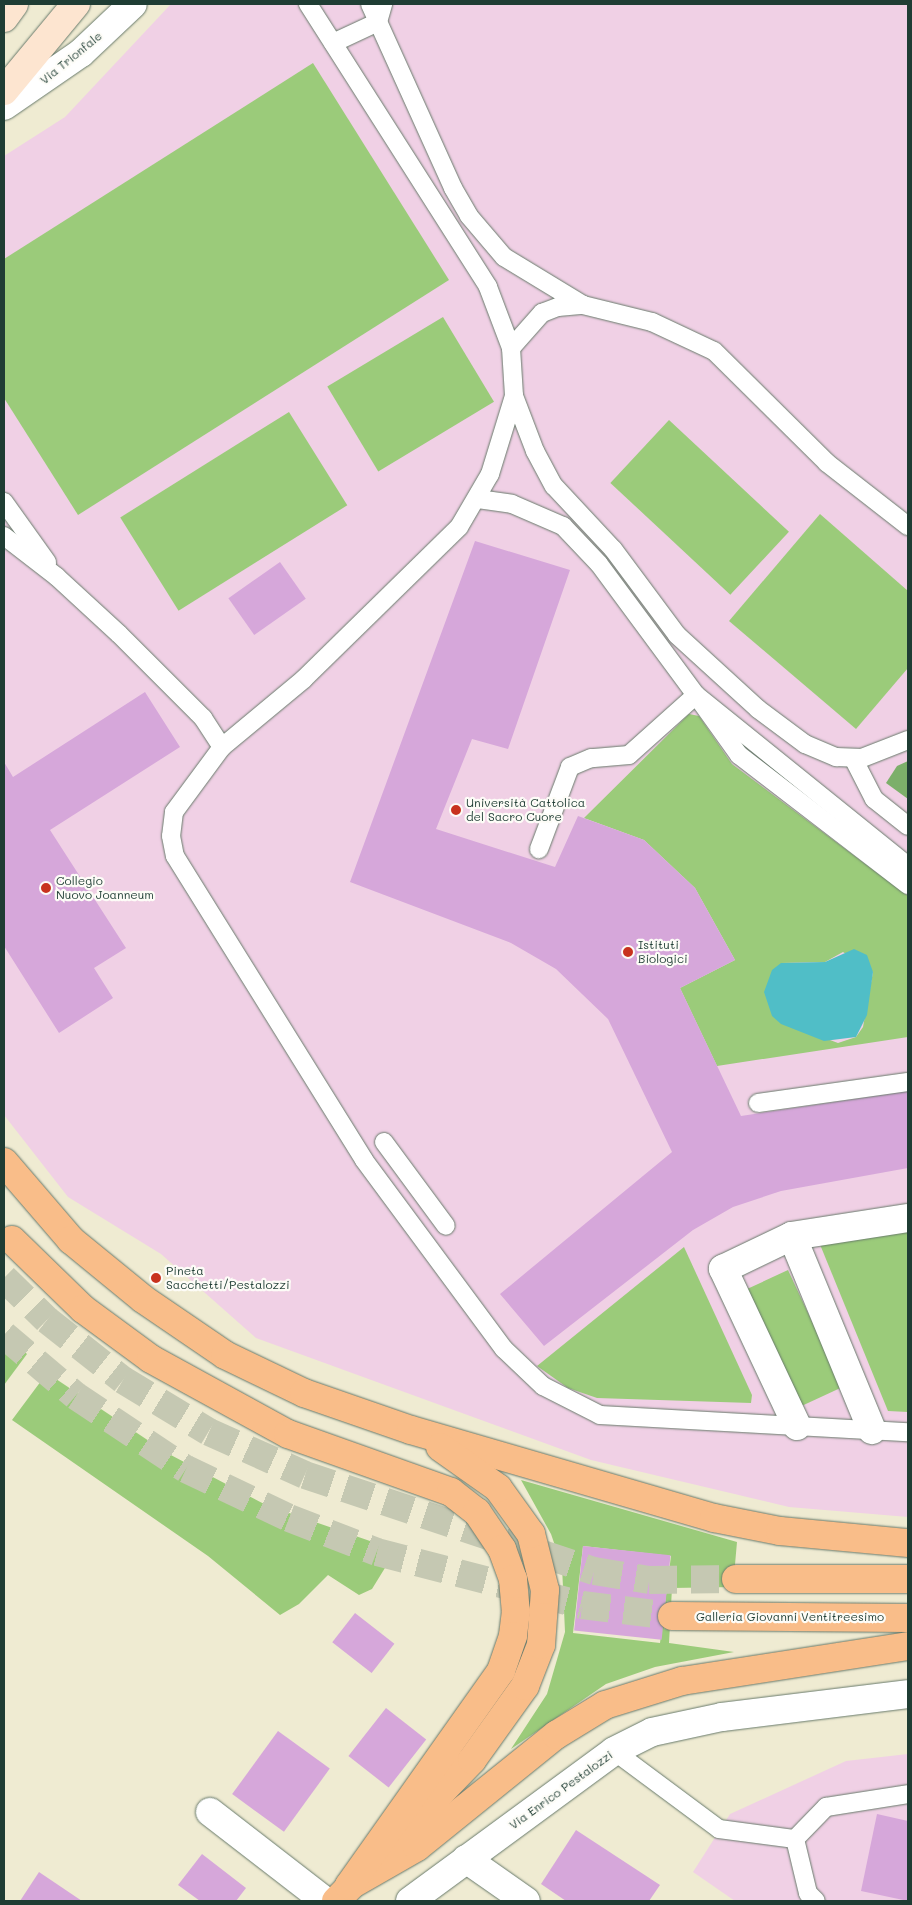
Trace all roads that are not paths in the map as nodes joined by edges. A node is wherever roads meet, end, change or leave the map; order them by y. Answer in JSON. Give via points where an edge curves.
{"nodes":[{"id":1,"x":14,"y":4,"type":"edge"},
{"id":2,"x":76,"y":4,"type":"edge"},
{"id":3,"x":133,"y":4,"type":"edge"},
{"id":4,"x":308,"y":4,"type":"edge"},
{"id":5,"x":370,"y":4,"type":"edge"},
{"id":6,"x":383,"y":4,"type":"edge"},
{"id":7,"x":4,"y":18,"type":"edge"},
{"id":8,"x":378,"y":22,"type":"junction"},
{"id":9,"x":333,"y":43,"type":"junction"},
{"id":10,"x":4,"y":91,"type":"edge"},
{"id":11,"x":4,"y":106,"type":"edge"},
{"id":12,"x":583,"y":305,"type":"junction"},
{"id":13,"x":511,"y":348,"type":"junction"},
{"id":14,"x":514,"y":396,"type":"junction"},
{"id":15,"x":562,"y":496,"type":"junction"},
{"id":16,"x":478,"y":499,"type":"junction"},
{"id":17,"x":4,"y":502,"type":"edge"},
{"id":18,"x":563,"y":526,"type":"junction"},
{"id":19,"x":908,"y":526,"type":"edge"},
{"id":20,"x":4,"y":536,"type":"edge"},
{"id":21,"x":57,"y":577,"type":"junction"},
{"id":22,"x":696,"y":695,"type":"junction"},
{"id":23,"x":908,"y":740,"type":"edge"},
{"id":24,"x":222,"y":747,"type":"junction"},
{"id":25,"x":853,"y":758,"type":"junction"},
{"id":26,"x":908,"y":826,"type":"edge"},
{"id":27,"x":539,"y":849,"type":"dead end"},
{"id":28,"x":908,"y":866,"type":"edge"},
{"id":29,"x":908,"y":885,"type":"edge"},
{"id":30,"x":908,"y":1082,"type":"edge"},
{"id":31,"x":758,"y":1103,"type":"dead end"},
{"id":32,"x":384,"y":1142,"type":"dead end"},
{"id":33,"x":4,"y":1162,"type":"edge"},
{"id":34,"x":908,"y":1218,"type":"edge"},
{"id":35,"x":446,"y":1226,"type":"dead end"},
{"id":36,"x":792,"y":1236,"type":"junction"},
{"id":37,"x":12,"y":1240,"type":"dead end"},
{"id":38,"x":797,"y":1426,"type":"junction"},
{"id":39,"x":411,"y":1430,"type":"junction"},
{"id":40,"x":872,"y":1430,"type":"junction"},
{"id":41,"x":908,"y":1432,"type":"edge"},
{"id":42,"x":908,"y":1543,"type":"edge"},
{"id":43,"x":736,"y":1579,"type":"tunnel mouth"},
{"id":44,"x":908,"y":1579,"type":"edge"},
{"id":45,"x":672,"y":1616,"type":"tunnel mouth"},
{"id":46,"x":908,"y":1618,"type":"edge"},
{"id":47,"x":908,"y":1646,"type":"edge"},
{"id":48,"x":908,"y":1694,"type":"edge"},
{"id":49,"x":614,"y":1751,"type":"junction"},
{"id":50,"x":908,"y":1794,"type":"edge"},
{"id":51,"x":210,"y":1812,"type":"dead end"},
{"id":52,"x":795,"y":1840,"type":"junction"},
{"id":53,"x":466,"y":1859,"type":"junction"},
{"id":54,"x":343,"y":1893,"type":"edge"},
{"id":55,"x":325,"y":1901,"type":"edge"},
{"id":56,"x":410,"y":1901,"type":"edge"},
{"id":57,"x":526,"y":1901,"type":"edge"},
{"id":58,"x":816,"y":1901,"type":"edge"}],
"edges":[{"from":1,"to":7,"type":"main road"},
{"from":2,"to":10,"type":"main road","name":"Via Trionfale"},
{"from":3,"to":11,"type":"street","name":"Via Trionfale","via":[[67,64]]},
{"from":4,"to":9,"type":"lane"},
{"from":5,"to":8,"type":"lane"},
{"from":6,"to":8,"type":"lane"},
{"from":8,"to":9,"type":"lane"},
{"from":8,"to":12,"type":"lane","via":[[469,216],[512,264]]},
{"from":9,"to":13,"type":"lane","via":[[488,286]]},
{"from":12,"to":13,"type":"lane","via":[[558,306],[542,313]]},
{"from":12,"to":19,"type":"lane","via":[[652,322],[714,351],[826,463]]},
{"from":13,"to":14,"type":"lane"},
{"from":14,"to":15,"type":"lane","via":[[539,459]]},
{"from":14,"to":16,"type":"lane","via":[[500,447]]},
{"from":15,"to":18,"type":"lane"},
{"from":15,"to":25,"type":"lane","via":[[613,548],[677,635],[713,668],[795,738],[825,753]]},
{"from":16,"to":18,"type":"lane","via":[[519,506]]},
{"from":16,"to":24,"type":"lane","via":[[459,527],[413,575],[304,679]]},
{"from":17,"to":21,"type":"lane"},
{"from":18,"to":22,"type":"lane","via":[[599,564]]},
{"from":20,"to":21,"type":"lane"},
{"from":21,"to":24,"type":"lane","via":[[203,718]]},
{"from":22,"to":27,"type":"lane","via":[[629,755],[591,758],[570,767]]},
{"from":22,"to":28,"type":"lane"},
{"from":22,"to":29,"type":"lane","via":[[739,755]]},
{"from":23,"to":25,"type":"lane"},
{"from":24,"to":38,"type":"lane","via":[[174,812],[171,836],[175,856],[364,1160],[504,1349],[554,1394],[600,1415]]},
{"from":25,"to":26,"type":"lane","via":[[874,800]]},
{"from":30,"to":31,"type":"lane"},
{"from":32,"to":35,"type":"lane"},
{"from":33,"to":39,"type":"main road","via":[[48,1216],[95,1261],[212,1346],[304,1393]]},
{"from":34,"to":36,"type":"street"},
{"from":36,"to":38,"type":"street","via":[[723,1269]]},
{"from":36,"to":40,"type":"street"},
{"from":37,"to":54,"type":"main road","via":[[83,1309],[151,1359],[288,1434],[452,1492],[477,1512],[502,1549],[514,1578],[516,1611],[513,1636],[501,1671]]},
{"from":38,"to":40,"type":"lane"},
{"from":39,"to":42,"type":"main road","via":[[714,1518],[780,1531]]},
{"from":39,"to":54,"type":"main road","via":[[480,1472],[523,1519],[543,1572],[544,1626],[530,1676],[492,1734],[419,1818]]},
{"from":40,"to":41,"type":"lane"},
{"from":43,"to":44,"type":"main road"},
{"from":45,"to":46,"type":"main road","name":"Galleria Giovanni Ventitreesimo"},
{"from":47,"to":54,"type":"main road","via":[[682,1681],[605,1705],[556,1735],[417,1848]]},
{"from":48,"to":49,"type":"street","name":"Via Enrico Pestalozzi","via":[[676,1724]]},
{"from":49,"to":52,"type":"lane","via":[[719,1829]]},
{"from":49,"to":53,"type":"street","name":"Via Enrico Pestalozzi"},
{"from":50,"to":52,"type":"lane","via":[[826,1808]]},
{"from":51,"to":55,"type":"street"},
{"from":52,"to":58,"type":"lane","via":[[808,1893]]},
{"from":53,"to":56,"type":"street","name":"Via Enrico Pestalozzi"},
{"from":53,"to":57,"type":"street"}]}
